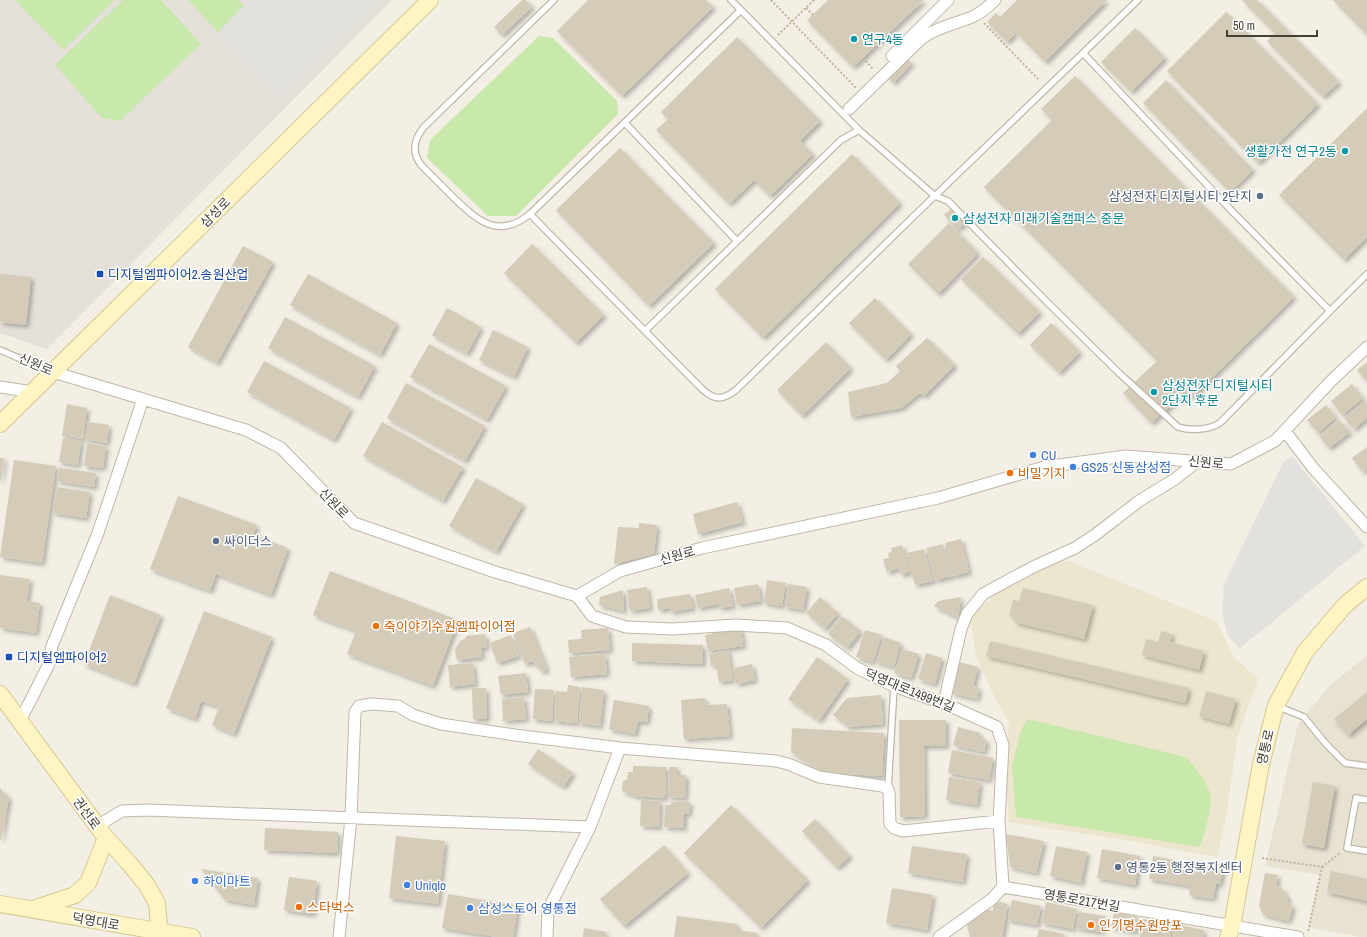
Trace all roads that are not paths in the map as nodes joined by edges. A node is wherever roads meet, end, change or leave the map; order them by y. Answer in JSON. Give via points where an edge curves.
{"nodes":[{"id":1,"x":430,"y":0,"type":"edge"},
{"id":2,"x":554,"y":0,"type":"edge"},
{"id":3,"x":731,"y":0,"type":"edge"},
{"id":4,"x":948,"y":0,"type":"edge"},
{"id":5,"x":995,"y":0,"type":"edge"},
{"id":6,"x":1138,"y":0,"type":"edge"},
{"id":7,"x":741,"y":10,"type":"junction"},
{"id":8,"x":1083,"y":54,"type":"junction"},
{"id":9,"x":625,"y":123,"type":"junction"},
{"id":10,"x":859,"y":130,"type":"junction"},
{"id":11,"x":935,"y":196,"type":"junction"},
{"id":12,"x":530,"y":214,"type":"junction"},
{"id":13,"x":737,"y":241,"type":"junction"},
{"id":14,"x":1367,"y":274,"type":"edge"},
{"id":15,"x":1330,"y":311,"type":"junction"},
{"id":16,"x":645,"y":331,"type":"junction"},
{"id":17,"x":1367,"y":347,"type":"edge"},
{"id":18,"x":0,"y":350,"type":"edge"},
{"id":19,"x":53,"y":372,"type":"junction"},
{"id":20,"x":0,"y":388,"type":"edge"},
{"id":21,"x":33,"y":392,"type":"junction"},
{"id":22,"x":143,"y":399,"type":"junction"},
{"id":23,"x":0,"y":424,"type":"edge"},
{"id":24,"x":1285,"y":431,"type":"junction"},
{"id":25,"x":1198,"y":461,"type":"junction"},
{"id":26,"x":1367,"y":527,"type":"edge"},
{"id":27,"x":1367,"y":587,"type":"edge"},
{"id":28,"x":577,"y":596,"type":"junction"},
{"id":29,"x":894,"y":686,"type":"junction"},
{"id":30,"x":0,"y":694,"type":"edge"},
{"id":31,"x":944,"y":703,"type":"junction"},
{"id":32,"x":1276,"y":705,"type":"junction"},
{"id":33,"x":20,"y":721,"type":"junction"},
{"id":34,"x":620,"y":748,"type":"junction"},
{"id":35,"x":1367,"y":766,"type":"edge"},
{"id":36,"x":888,"y":789,"type":"junction"},
{"id":37,"x":1367,"y":800,"type":"edge"},
{"id":38,"x":351,"y":818,"type":"junction"},
{"id":39,"x":999,"y":821,"type":"junction"},
{"id":40,"x":590,"y":827,"type":"junction"},
{"id":41,"x":101,"y":832,"type":"junction"},
{"id":42,"x":1367,"y":851,"type":"edge"},
{"id":43,"x":1003,"y":887,"type":"junction"},
{"id":44,"x":0,"y":904,"type":"edge"},
{"id":45,"x":30,"y":910,"type":"junction"},
{"id":46,"x":1230,"y":931,"type":"edge"},
{"id":47,"x":160,"y":934,"type":"edge"},
{"id":48,"x":192,"y":937,"type":"edge"},
{"id":49,"x":339,"y":937,"type":"edge"},
{"id":50,"x":547,"y":937,"type":"edge"},
{"id":51,"x":939,"y":937,"type":"edge"},
{"id":52,"x":1298,"y":937,"type":"edge"}],
"edges":[{"from":1,"to":19,"type":"street","name":"삼성로"},
{"from":2,"to":12,"type":"lane","via":[[424,127],[415,143],[416,157],[422,166],[477,219],[491,225],[506,226],[519,222]]},
{"from":3,"to":7,"type":"lane"},
{"from":4,"to":5,"type":"street","via":[[858,89],[846,106],[933,30],[977,15]]},
{"from":6,"to":8,"type":"lane"},
{"from":7,"to":9,"type":"lane"},
{"from":7,"to":10,"type":"lane"},
{"from":8,"to":11,"type":"lane"},
{"from":8,"to":15,"type":"lane"},
{"from":9,"to":12,"type":"lane"},
{"from":9,"to":13,"type":"lane"},
{"from":10,"to":11,"type":"lane"},
{"from":10,"to":13,"type":"lane","via":[[840,140]]},
{"from":11,"to":15,"type":"lane","via":[[948,201],[1046,302],[1175,424],[1183,428],[1210,428],[1220,423]]},
{"from":11,"to":16,"type":"lane","via":[[726,397],[716,398],[706,393]]},
{"from":12,"to":16,"type":"lane"},
{"from":13,"to":16,"type":"lane"},
{"from":14,"to":15,"type":"lane"},
{"from":17,"to":24,"type":"street","name":"신원로","via":[[1331,381]]},
{"from":18,"to":19,"type":"lane","name":"신원로"},
{"from":19,"to":21,"type":"street","name":"삼성로"},
{"from":19,"to":22,"type":"street","name":"신원로"},
{"from":20,"to":21,"type":"street"},
{"from":21,"to":23,"type":"street","name":"삼성로"},
{"from":22,"to":28,"type":"street","name":"신원로","via":[[246,430],[281,448],[354,523],[495,572]]},
{"from":22,"to":33,"type":"street","via":[[98,533],[52,646],[49,664]]},
{"from":24,"to":25,"type":"street","name":"신원로","via":[[1275,441],[1231,464]]},
{"from":24,"to":26,"type":"street","via":[[1313,468]]},
{"from":25,"to":28,"type":"street","name":"신원로","via":[[1126,456],[1044,467],[938,498],[695,550],[620,571]]},
{"from":25,"to":31,"type":"street","via":[[1075,548],[983,594],[967,614],[961,629]]},
{"from":27,"to":32,"type":"street","name":"영통로","via":[[1345,604],[1305,652]]},
{"from":28,"to":29,"type":"street","name":"덕영대로1499번길","via":[[592,616],[626,627],[672,629],[736,625],[787,628],[826,646],[857,668]]},
{"from":29,"to":31,"type":"street","name":"덕영대로1499번길"},
{"from":29,"to":36,"type":"lane"},
{"from":30,"to":33,"type":"street","name":"권선로"},
{"from":31,"to":39,"type":"street","name":"덕영대로1499번길","via":[[997,727],[1003,745]]},
{"from":32,"to":35,"type":"lane","via":[[1304,717],[1346,763]]},
{"from":32,"to":46,"type":"street","name":"영통로","via":[[1261,764]]},
{"from":33,"to":41,"type":"street","name":"권선로"},
{"from":34,"to":36,"type":"street","via":[[776,761],[819,776]]},
{"from":34,"to":38,"type":"street","via":[[440,724],[398,706],[359,706],[354,712]]},
{"from":34,"to":40,"type":"street"},
{"from":36,"to":39,"type":"street","via":[[890,824],[903,831]]},
{"from":37,"to":42,"type":"lane","via":[[1356,798],[1347,848]]},
{"from":38,"to":40,"type":"street"},
{"from":38,"to":41,"type":"street","via":[[122,811]]},
{"from":38,"to":49,"type":"street"},
{"from":39,"to":43,"type":"street","name":"덕영대로1499번길"},
{"from":40,"to":50,"type":"street","via":[[548,910]]},
{"from":41,"to":45,"type":"street","via":[[88,883],[75,895]]},
{"from":41,"to":47,"type":"street","name":"권선로","via":[[146,884],[157,903]]},
{"from":43,"to":46,"type":"street","name":"영통로217번길"},
{"from":43,"to":51,"type":"street","via":[[992,900]]},
{"from":44,"to":45,"type":"street","name":"덕영대로"},
{"from":45,"to":47,"type":"street","name":"덕영대로"},
{"from":46,"to":52,"type":"street","name":"영통로217번길"},
{"from":47,"to":48,"type":"street","name":"덕영대로"}]}
